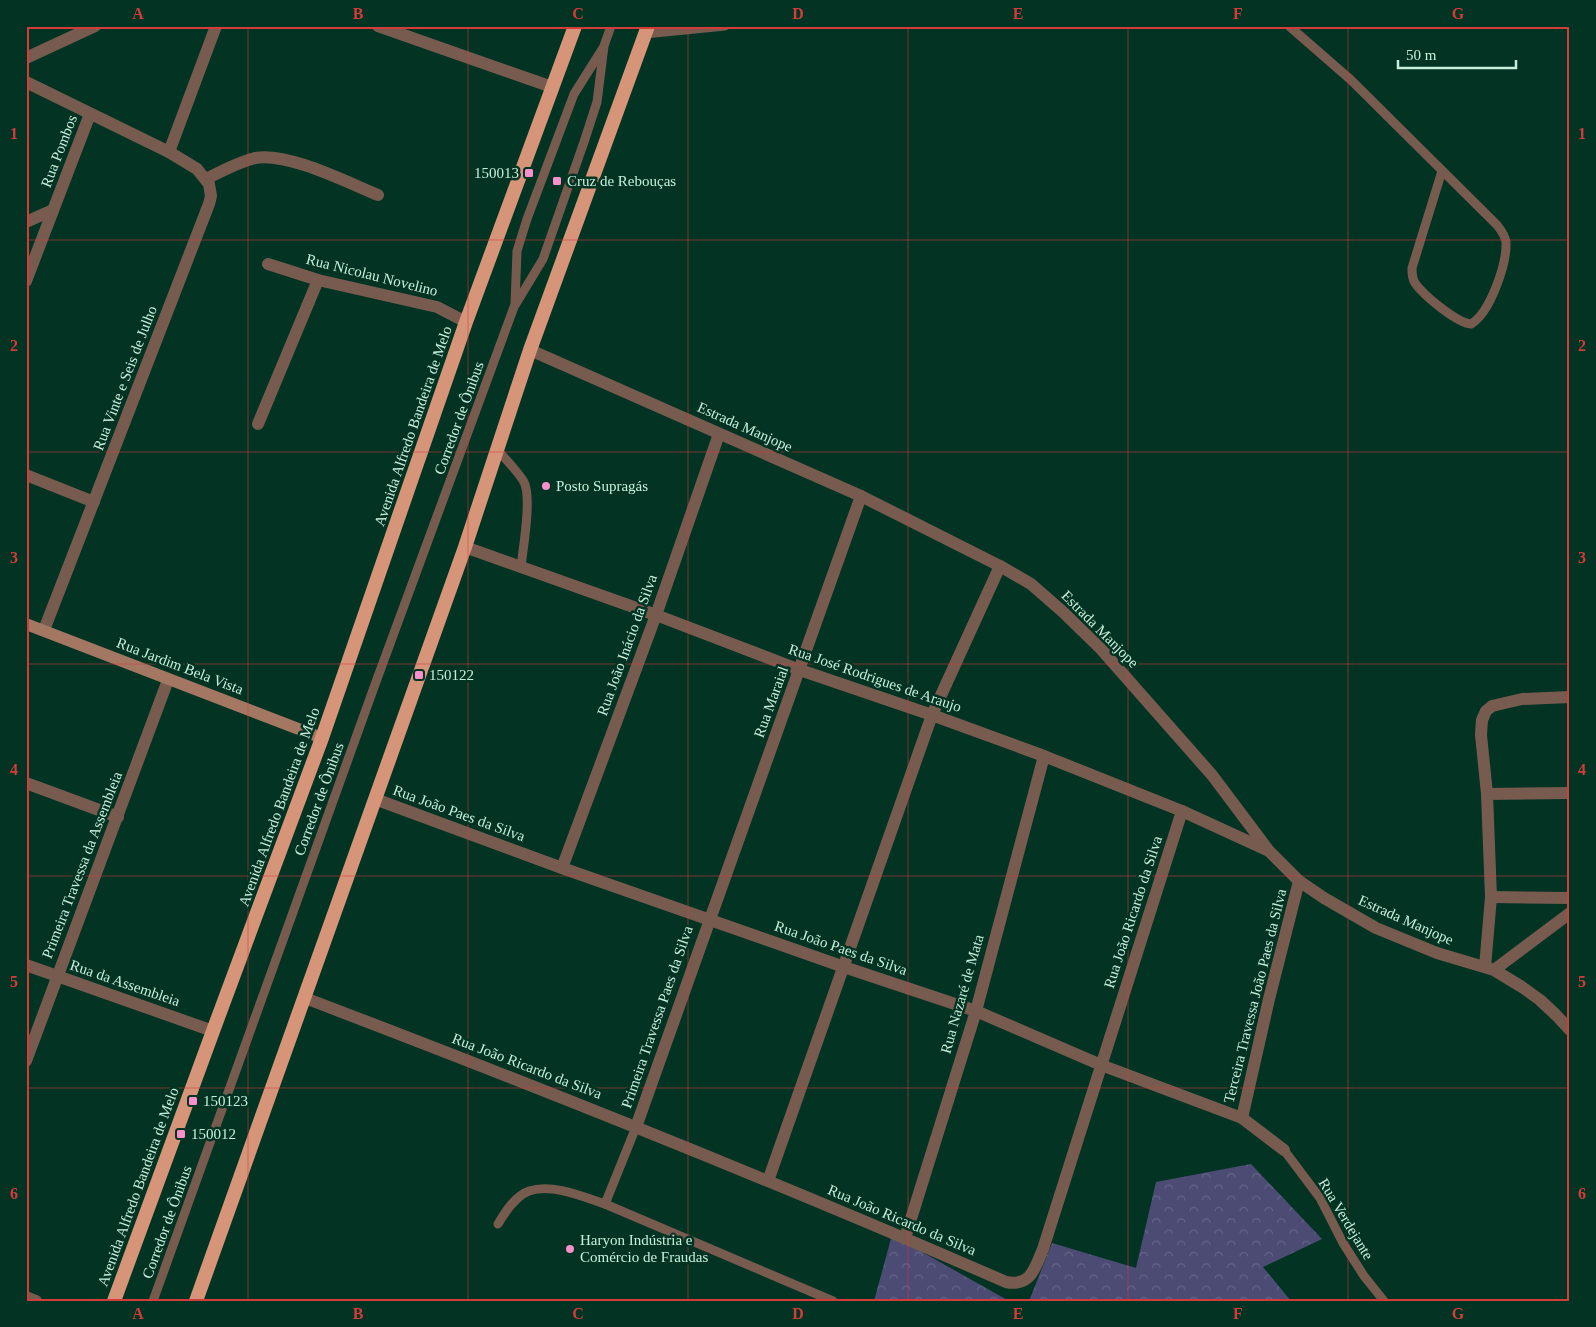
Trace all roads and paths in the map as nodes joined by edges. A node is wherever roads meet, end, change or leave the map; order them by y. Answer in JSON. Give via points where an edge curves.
{"nodes":[{"id":1,"x":95,"y":26,"type":"edge"},
{"id":2,"x":216,"y":26,"type":"edge"},
{"id":3,"x":378,"y":26,"type":"edge"},
{"id":4,"x":574,"y":26,"type":"edge"},
{"id":5,"x":611,"y":26,"type":"edge"},
{"id":6,"x":725,"y":26,"type":"edge"},
{"id":7,"x":1289,"y":26,"type":"edge"},
{"id":8,"x":646,"y":30,"type":"edge"},
{"id":9,"x":604,"y":46,"type":"junction"},
{"id":10,"x":26,"y":58,"type":"edge"},
{"id":11,"x":26,"y":82,"type":"edge"},
{"id":12,"x":552,"y":86,"type":"junction"},
{"id":13,"x":90,"y":114,"type":"junction"},
{"id":14,"x":170,"y":152,"type":"junction"},
{"id":15,"x":1442,"y":171,"type":"junction"},
{"id":16,"x":206,"y":179,"type":"junction"},
{"id":17,"x":378,"y":195,"type":"dead end"},
{"id":18,"x":53,"y":210,"type":"junction"},
{"id":19,"x":26,"y":222,"type":"edge"},
{"id":20,"x":268,"y":264,"type":"dead end"},
{"id":21,"x":318,"y":280,"type":"junction"},
{"id":22,"x":26,"y":281,"type":"edge"},
{"id":23,"x":514,"y":307,"type":"junction"},
{"id":24,"x":466,"y":322,"type":"junction"},
{"id":25,"x":530,"y":350,"type":"junction"},
{"id":26,"x":258,"y":424,"type":"dead end"},
{"id":27,"x":719,"y":434,"type":"junction"},
{"id":28,"x":497,"y":449,"type":"junction"},
{"id":29,"x":26,"y":475,"type":"edge"},
{"id":30,"x":861,"y":496,"type":"junction"},
{"id":31,"x":94,"y":502,"type":"junction"},
{"id":32,"x":465,"y":547,"type":"junction"},
{"id":33,"x":1000,"y":566,"type":"junction"},
{"id":34,"x":521,"y":567,"type":"junction"},
{"id":35,"x":656,"y":614,"type":"junction"},
{"id":36,"x":26,"y":624,"type":"edge"},
{"id":37,"x":44,"y":630,"type":"junction"},
{"id":38,"x":800,"y":670,"type":"junction"},
{"id":39,"x":168,"y":680,"type":"junction"},
{"id":40,"x":1570,"y":697,"type":"edge"},
{"id":41,"x":932,"y":715,"type":"junction"},
{"id":42,"x":322,"y":738,"type":"junction"},
{"id":43,"x":1044,"y":756,"type":"junction"},
{"id":44,"x":26,"y":783,"type":"edge"},
{"id":45,"x":1570,"y":792,"type":"edge"},
{"id":46,"x":1487,"y":794,"type":"junction"},
{"id":47,"x":376,"y":799,"type":"junction"},
{"id":48,"x":1182,"y":811,"type":"junction"},
{"id":49,"x":118,"y":817,"type":"junction"},
{"id":50,"x":1269,"y":851,"type":"junction"},
{"id":51,"x":562,"y":868,"type":"junction"},
{"id":52,"x":1300,"y":881,"type":"junction"},
{"id":53,"x":1491,"y":897,"type":"junction"},
{"id":54,"x":1570,"y":898,"type":"edge"},
{"id":55,"x":1570,"y":913,"type":"edge"},
{"id":56,"x":709,"y":919,"type":"junction"},
{"id":57,"x":26,"y":966,"type":"edge"},
{"id":58,"x":844,"y":967,"type":"junction"},
{"id":59,"x":1489,"y":968,"type":"junction"},
{"id":60,"x":57,"y":977,"type":"junction"},
{"id":61,"x":305,"y":998,"type":"junction"},
{"id":62,"x":976,"y":1011,"type":"junction"},
{"id":63,"x":1570,"y":1030,"type":"edge"},
{"id":64,"x":213,"y":1031,"type":"junction"},
{"id":65,"x":26,"y":1061,"type":"edge"},
{"id":66,"x":1101,"y":1066,"type":"junction"},
{"id":67,"x":1242,"y":1118,"type":"junction"},
{"id":68,"x":636,"y":1126,"type":"junction"},
{"id":69,"x":1284,"y":1150,"type":"joint"},
{"id":70,"x":768,"y":1181,"type":"junction"},
{"id":71,"x":605,"y":1204,"type":"junction"},
{"id":72,"x":498,"y":1224,"type":"dead end"},
{"id":73,"x":905,"y":1238,"type":"junction"},
{"id":74,"x":26,"y":1297,"type":"edge"},
{"id":75,"x":36,"y":1301,"type":"edge"},
{"id":76,"x":114,"y":1301,"type":"edge"},
{"id":77,"x":153,"y":1301,"type":"edge"},
{"id":78,"x":196,"y":1301,"type":"edge"},
{"id":79,"x":833,"y":1301,"type":"edge"},
{"id":80,"x":1384,"y":1301,"type":"edge"}],
"edges":[{"from":1,"to":10,"type":"street"},
{"from":2,"to":14,"type":"street"},
{"from":3,"to":12,"type":"street"},
{"from":4,"to":12,"type":"highway","name":"Avenida Alfredo Bandeira de Melo"},
{"from":5,"to":9,"type":"lane","name":"Corredor de Ônibus"},
{"from":6,"to":8,"type":"lane"},
{"from":7,"to":15,"type":"lane","via":[[1351,80]]},
{"from":8,"to":25,"type":"highway"},
{"from":9,"to":23,"type":"lane","name":"Corredor de Ônibus","via":[[597,102],[568,187],[543,259]]},
{"from":9,"to":23,"type":"lane","name":"Corredor de Ônibus","via":[[574,94],[528,219],[517,251]]},
{"from":11,"to":13,"type":"street"},
{"from":12,"to":24,"type":"highway","name":"Avenida Alfredo Bandeira de Melo"},
{"from":13,"to":14,"type":"street","name":"Rua Pombos"},
{"from":13,"to":18,"type":"street","name":"Rua Pombos"},
{"from":14,"to":16,"type":"street","via":[[197,169]]},
{"from":15,"to":15,"type":"lane","via":[[1412,276],[1434,302],[1456,318],[1471,324],[1482,316],[1490,303],[1502,267],[1505,237],[1497,224]]},
{"from":16,"to":17,"type":"street","via":[[238,163],[260,157],[277,157]]},
{"from":16,"to":31,"type":"street","name":"Rua Vinte e Seis de Julho","via":[[210,191],[209,204]]},
{"from":18,"to":19,"type":"street"},
{"from":18,"to":22,"type":"street","name":"Rua Pombos"},
{"from":20,"to":21,"type":"street","name":"Rua Nicolau Novelino"},
{"from":21,"to":24,"type":"street","name":"Rua Nicolau Novelino","via":[[437,307]]},
{"from":21,"to":26,"type":"street"},
{"from":23,"to":77,"type":"lane","name":"Corredor de Ônibus"},
{"from":24,"to":42,"type":"highway","name":"Avenida Alfredo Bandeira de Melo"},
{"from":25,"to":27,"type":"street","name":"Estrada Manjope"},
{"from":25,"to":28,"type":"highway"},
{"from":27,"to":30,"type":"street","name":"Estrada Manjope"},
{"from":27,"to":35,"type":"street","name":"Rua João Inácio da Silva"},
{"from":28,"to":32,"type":"highway"},
{"from":28,"to":34,"type":"lane","via":[[526,487]]},
{"from":29,"to":31,"type":"street"},
{"from":30,"to":33,"type":"street","name":"Estrada Manjope"},
{"from":30,"to":38,"type":"street","name":"Rua Maraial"},
{"from":31,"to":37,"type":"street","name":"Rua Vinte e Seis de Julho"},
{"from":32,"to":34,"type":"street","name":"Rua José Rodrigues de Araujo"},
{"from":32,"to":47,"type":"highway"},
{"from":33,"to":41,"type":"street"},
{"from":33,"to":50,"type":"street","name":"Estrada Manjope","via":[[1031,584],[1101,649],[1212,775]]},
{"from":34,"to":35,"type":"street","name":"Rua José Rodrigues de Araujo"},
{"from":35,"to":38,"type":"street","name":"Rua José Rodrigues de Araujo"},
{"from":35,"to":51,"type":"street","name":"Rua João Inácio da Silva"},
{"from":36,"to":37,"type":"main road","name":"Rua Jardim Bela Vista"},
{"from":37,"to":39,"type":"main road","name":"Rua Jardim Bela Vista"},
{"from":38,"to":41,"type":"street","name":"Rua José Rodrigues de Araujo"},
{"from":38,"to":56,"type":"street","name":"Rua Maraial"},
{"from":39,"to":42,"type":"main road","name":"Rua Jardim Bela Vista"},
{"from":39,"to":49,"type":"street","name":"Primeira Travessa da Assembleia"},
{"from":40,"to":46,"type":"street","via":[[1522,699],[1492,706],[1486,711],[1481,734]]},
{"from":41,"to":43,"type":"street","name":"Rua José Rodrigues de Araujo"},
{"from":41,"to":58,"type":"street"},
{"from":42,"to":64,"type":"highway","name":"Avenida Alfredo Bandeira de Melo"},
{"from":43,"to":48,"type":"street","name":"Rua José Rodrigues de Araujo"},
{"from":43,"to":62,"type":"street","name":"Rua Nazaré de Mata"},
{"from":44,"to":49,"type":"street"},
{"from":45,"to":46,"type":"street"},
{"from":46,"to":53,"type":"street"},
{"from":47,"to":51,"type":"street","name":"Rua João Paes da Silva"},
{"from":47,"to":61,"type":"highway"},
{"from":48,"to":50,"type":"street","name":"Rua José Rodrigues de Araujo"},
{"from":48,"to":66,"type":"street","name":"Rua João Ricardo da Silva"},
{"from":49,"to":60,"type":"street","name":"Primeira Travessa da Assembleia"},
{"from":50,"to":52,"type":"street","name":"Estrada Manjope"},
{"from":51,"to":56,"type":"street","name":"Rua João Paes da Silva"},
{"from":52,"to":59,"type":"street","name":"Estrada Manjope","via":[[1376,928],[1437,953]]},
{"from":52,"to":67,"type":"street","name":"Terceira Travessa João Paes da Silva"},
{"from":53,"to":54,"type":"street"},
{"from":53,"to":59,"type":"street"},
{"from":55,"to":59,"type":"street"},
{"from":56,"to":58,"type":"street","name":"Rua João Paes da Silva"},
{"from":56,"to":68,"type":"street","name":"Primeira Travessa Paes da Silva"},
{"from":57,"to":60,"type":"street","name":"Rua da Assembleia"},
{"from":58,"to":62,"type":"street","name":"Rua João Paes da Silva"},
{"from":58,"to":70,"type":"street"},
{"from":59,"to":63,"type":"street","name":"Estrada Manjope","via":[[1540,1000]]},
{"from":60,"to":64,"type":"street","name":"Rua da Assembleia"},
{"from":60,"to":65,"type":"street","name":"Primeira Travessa da Assembleia"},
{"from":61,"to":68,"type":"street","name":"Rua João Ricardo da Silva"},
{"from":61,"to":78,"type":"highway"},
{"from":62,"to":66,"type":"street","name":"Rua João Paes da Silva"},
{"from":62,"to":73,"type":"street","name":"Rua Nazaré de Mata"},
{"from":64,"to":76,"type":"highway","name":"Avenida Alfredo Bandeira de Melo"},
{"from":66,"to":67,"type":"street","name":"Rua João Paes da Silva"},
{"from":66,"to":73,"type":"street","name":"Rua João Ricardo da Silva","via":[[1043,1249],[1026,1280],[1006,1282]]},
{"from":67,"to":69,"type":"street","name":"Rua João Paes da Silva"},
{"from":68,"to":70,"type":"street","name":"Rua João Ricardo da Silva"},
{"from":68,"to":71,"type":"lane"},
{"from":69,"to":80,"type":"lane","name":"Rua Verdejante","via":[[1320,1198],[1343,1243]]},
{"from":70,"to":73,"type":"street","name":"Rua João Ricardo da Silva"},
{"from":71,"to":72,"type":"lane","via":[[571,1192],[530,1191],[518,1198]]},
{"from":71,"to":79,"type":"lane"},
{"from":74,"to":75,"type":"street"}]}
